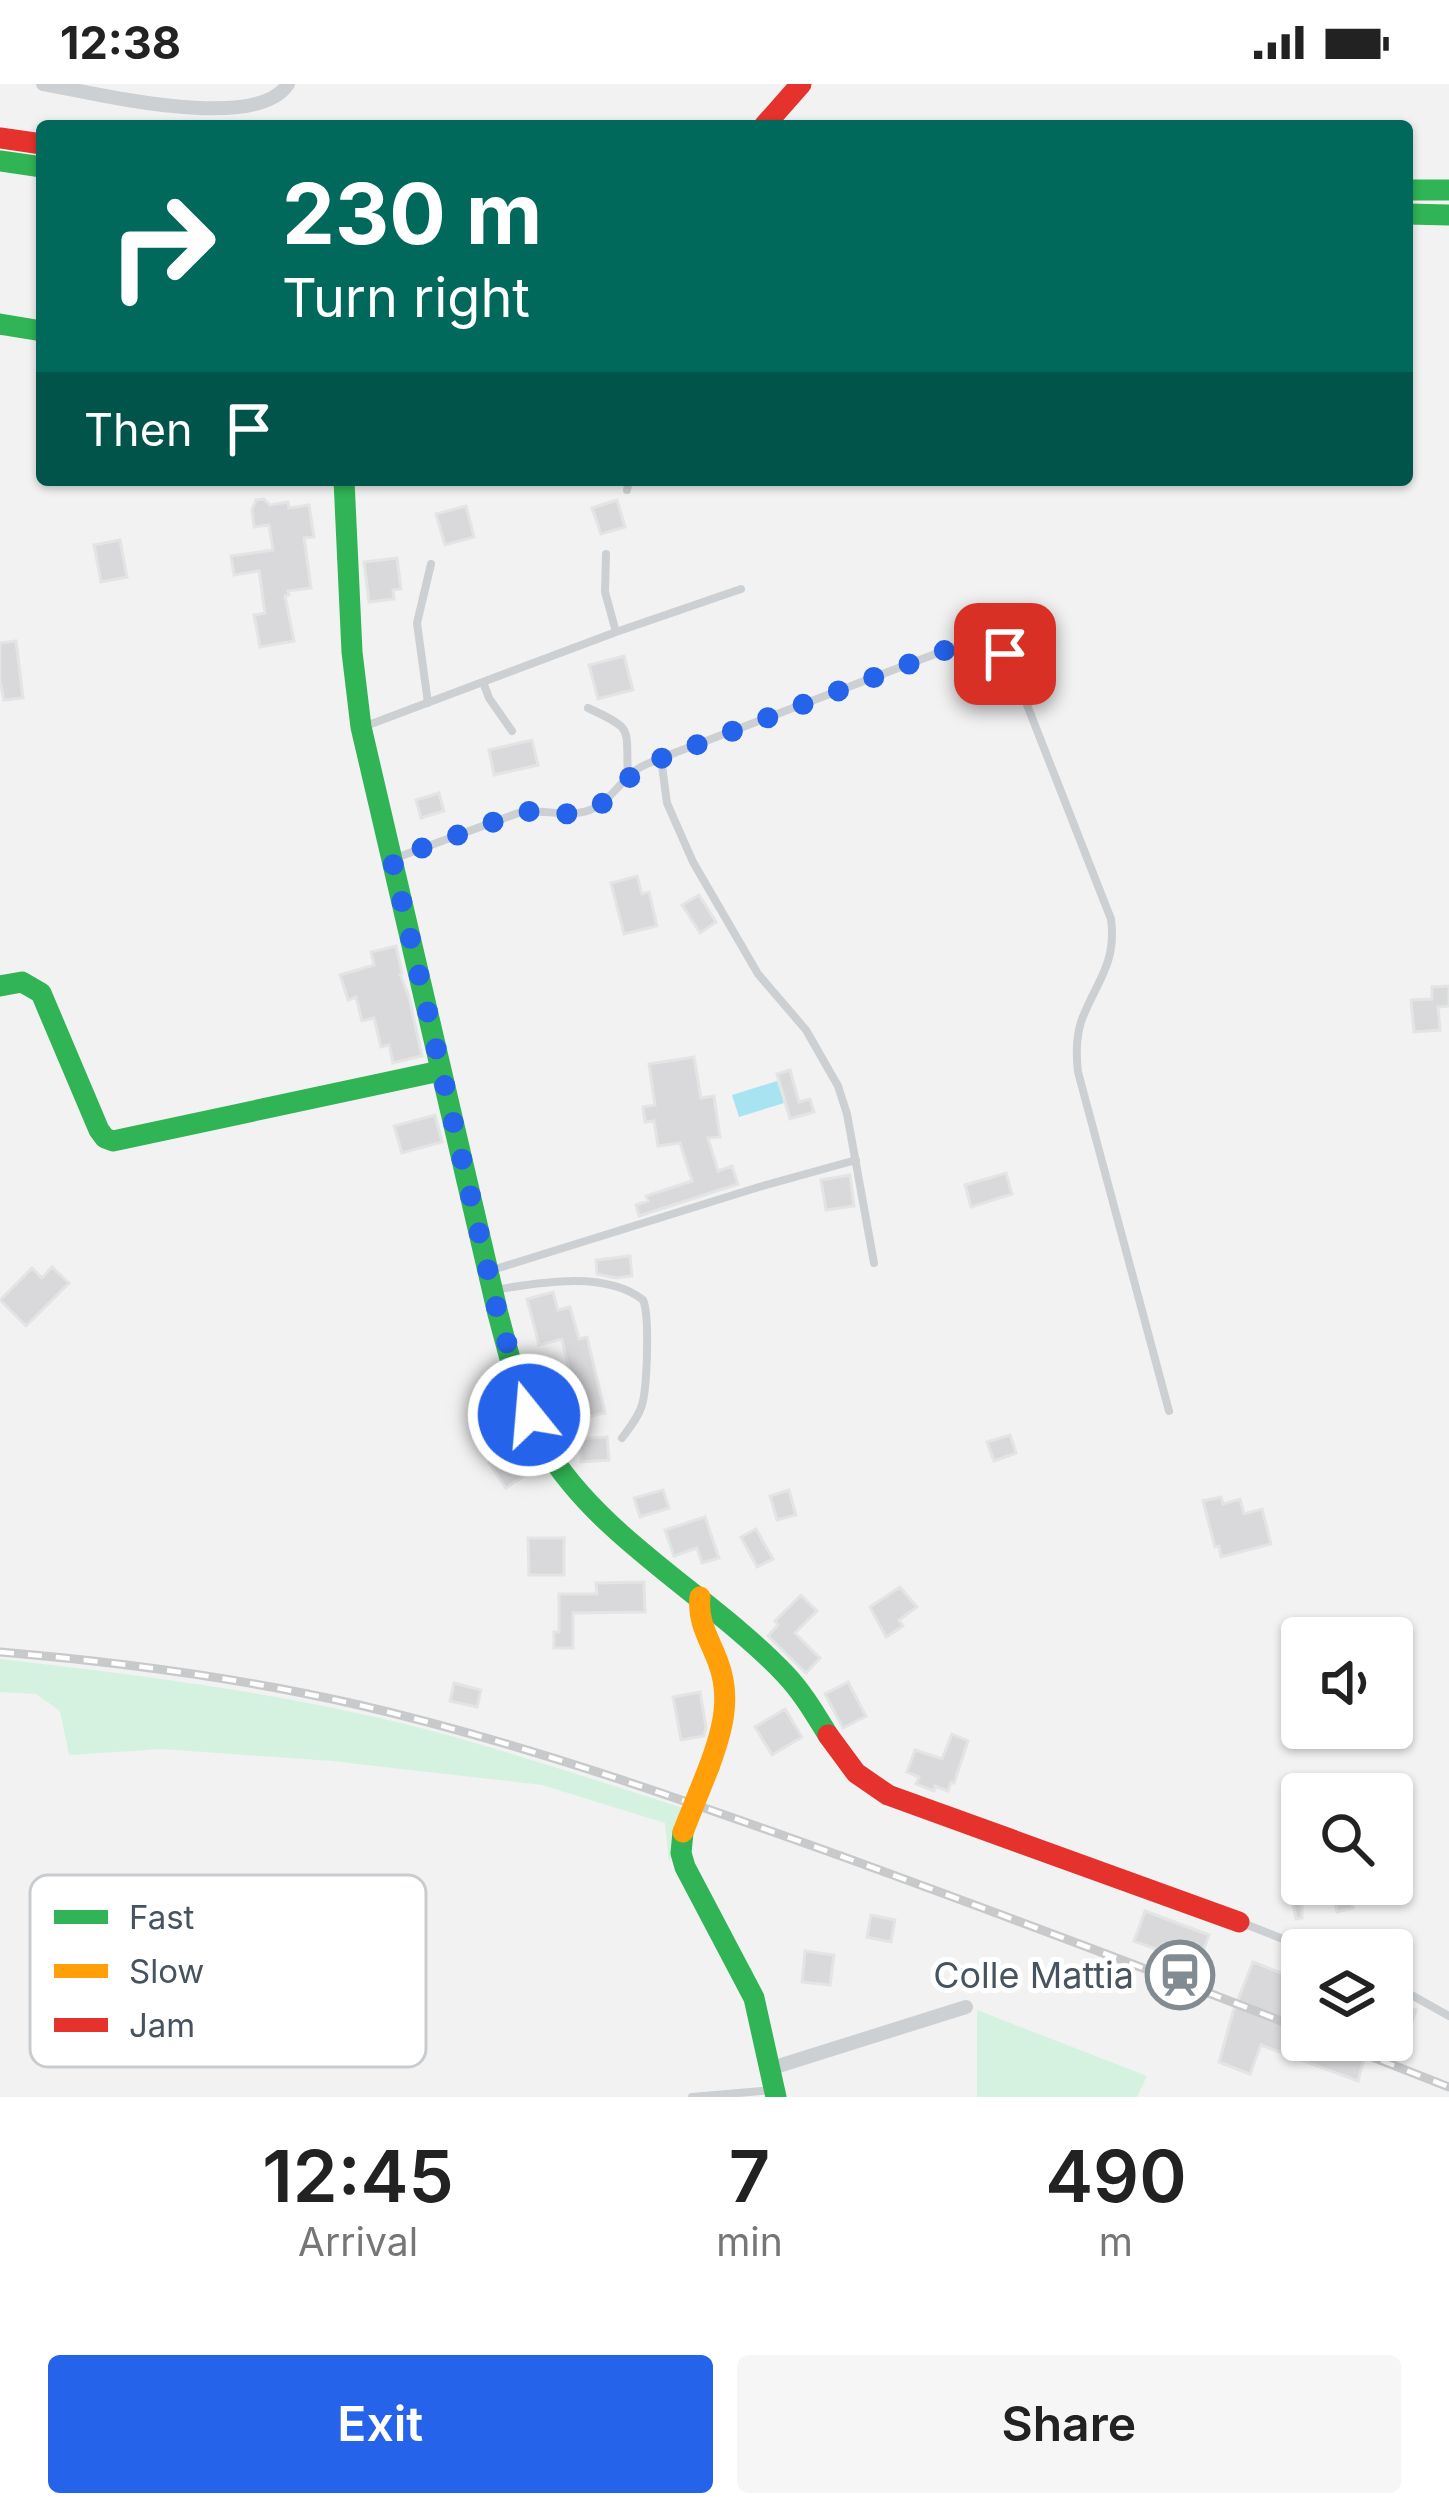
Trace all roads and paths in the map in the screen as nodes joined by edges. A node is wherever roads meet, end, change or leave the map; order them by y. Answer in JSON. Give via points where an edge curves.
{"nodes":[{"id":1,"x":44,"y":84,"type":"edge"},
{"id":2,"x":288,"y":84,"type":"edge"},
{"id":3,"x":801,"y":84,"type":"edge"},
{"id":4,"x":769,"y":120,"type":"edge"},
{"id":5,"x":0,"y":137,"type":"edge"},
{"id":6,"x":36,"y":143,"type":"edge"},
{"id":7,"x":0,"y":161,"type":"edge"},
{"id":8,"x":36,"y":166,"type":"edge"},
{"id":9,"x":1413,"y":190,"type":"edge"},
{"id":10,"x":1449,"y":190,"type":"edge"},
{"id":11,"x":1413,"y":214,"type":"edge"},
{"id":12,"x":1449,"y":215,"type":"edge"},
{"id":13,"x":0,"y":323,"type":"edge"},
{"id":14,"x":36,"y":330,"type":"edge"},
{"id":15,"x":344,"y":486,"type":"edge"},
{"id":16,"x":606,"y":554,"type":"dead end"},
{"id":17,"x":431,"y":564,"type":"dead end"},
{"id":18,"x":741,"y":589,"type":"dead end"},
{"id":19,"x":616,"y":632,"type":"junction"},
{"id":20,"x":483,"y":682,"type":"junction"},
{"id":21,"x":428,"y":703,"type":"junction"},
{"id":22,"x":589,"y":708,"type":"dead end"},
{"id":23,"x":361,"y":727,"type":"junction"},
{"id":24,"x":512,"y":731,"type":"dead end"},
{"id":25,"x":661,"y":758,"type":"junction"},
{"id":26,"x":628,"y":777,"type":"junction"},
{"id":27,"x":392,"y":859,"type":"junction"},
{"id":28,"x":0,"y":986,"type":"edge"},
{"id":29,"x":440,"y":1071,"type":"junction"},
{"id":30,"x":856,"y":1160,"type":"junction"},
{"id":31,"x":874,"y":1263,"type":"dead end"},
{"id":32,"x":490,"y":1280,"type":"junction"},
{"id":33,"x":1169,"y":1411,"type":"dead end"},
{"id":34,"x":622,"y":1438,"type":"dead end"},
{"id":35,"x":700,"y":1597,"type":"junction"},
{"id":36,"x":1239,"y":1922,"type":"joint"},
{"id":37,"x":1281,"y":1938,"type":"edge"},
{"id":38,"x":1413,"y":1996,"type":"edge"},
{"id":39,"x":966,"y":2007,"type":"dead end"},
{"id":40,"x":1449,"y":2016,"type":"edge"},
{"id":41,"x":774,"y":2085,"type":"edge"},
{"id":42,"x":692,"y":2097,"type":"edge"}],
"edges":[{"from":1,"to":2,"type":"street","via":[[219,109],[267,102]]},
{"from":3,"to":4,"type":"main road"},
{"from":5,"to":6,"type":"main road"},
{"from":7,"to":8,"type":"main road"},
{"from":9,"to":10,"type":"main road"},
{"from":11,"to":12,"type":"main road"},
{"from":13,"to":14,"type":"main road"},
{"from":15,"to":23,"type":"main road"},
{"from":16,"to":19,"type":"lane"},
{"from":17,"to":21,"type":"lane","via":[[416,623]]},
{"from":18,"to":19,"type":"lane"},
{"from":19,"to":20,"type":"lane"},
{"from":20,"to":21,"type":"lane"},
{"from":20,"to":24,"type":"lane"},
{"from":21,"to":23,"type":"lane"},
{"from":22,"to":26,"type":"lane","via":[[625,729]]},
{"from":23,"to":27,"type":"main road"},
{"from":25,"to":26,"type":"lane"},
{"from":25,"to":30,"type":"lane","via":[[667,803],[689,856],[758,974],[828,1064]]},
{"from":25,"to":33,"type":"lane","via":[[959,645],[979,642],[1005,654],[1111,919],[1110,959],[1079,1029],[1078,1072]]},
{"from":26,"to":27,"type":"lane","via":[[590,810],[521,812]]},
{"from":27,"to":29,"type":"main road"},
{"from":28,"to":29,"type":"main road","via":[[26,982],[41,993],[99,1130],[113,1142]]},
{"from":29,"to":32,"type":"main road"},
{"from":30,"to":31,"type":"lane"},
{"from":30,"to":32,"type":"lane"},
{"from":32,"to":34,"type":"lane","via":[[580,1282],[643,1300],[644,1399]]},
{"from":32,"to":35,"type":"main road","via":[[526,1408],[549,1453],[615,1526]]},
{"from":35,"to":36,"type":"main road","via":[[792,1681],[871,1787]]},
{"from":35,"to":41,"type":"main road","bridge":true,"via":[[726,1693],[721,1733],[681,1853],[749,1986]]},
{"from":36,"to":37,"type":"lane"},
{"from":38,"to":40,"type":"lane"},
{"from":39,"to":41,"type":"street"},
{"from":41,"to":42,"type":"lane"}]}
